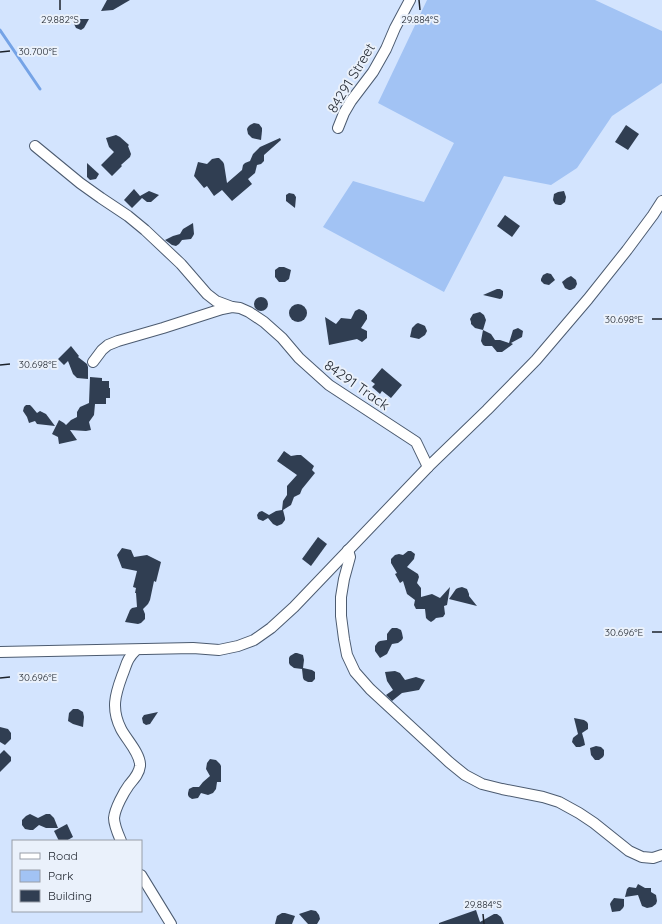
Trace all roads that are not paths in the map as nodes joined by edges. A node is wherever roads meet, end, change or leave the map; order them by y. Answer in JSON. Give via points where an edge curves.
{"nodes":[{"id":1,"x":410,"y":0,"type":"edge"},
{"id":2,"x":338,"y":128,"type":"dead end"},
{"id":3,"x":35,"y":146,"type":"dead end"},
{"id":4,"x":662,"y":201,"type":"edge"},
{"id":5,"x":232,"y":307,"type":"junction"},
{"id":6,"x":93,"y":362,"type":"dead end"},
{"id":7,"x":428,"y":467,"type":"junction"},
{"id":8,"x":348,"y":550,"type":"junction"},
{"id":9,"x":136,"y":650,"type":"junction"},
{"id":10,"x":0,"y":652,"type":"edge"},
{"id":11,"x":121,"y":840,"type":"edge"},
{"id":12,"x":662,"y":855,"type":"edge"},
{"id":13,"x":142,"y":877,"type":"edge"},
{"id":14,"x":171,"y":924,"type":"edge"}],
"edges":[{"from":1,"to":2,"type":"street","name":"84291 Street","via":[[386,49],[373,72],[351,101]]},
{"from":3,"to":5,"type":"street","name":"84291 Track","via":[[80,183],[145,230],[181,264],[207,294],[216,301]]},
{"from":4,"to":7,"type":"street","via":[[588,299],[536,360]]},
{"from":5,"to":6,"type":"street","via":[[118,341],[102,350]]},
{"from":5,"to":7,"type":"street","name":"84291 Track","via":[[249,312],[264,322],[329,385],[416,442]]},
{"from":7,"to":8,"type":"street"},
{"from":8,"to":9,"type":"street","via":[[294,607],[254,640],[219,650]]},
{"from":8,"to":12,"type":"street","via":[[350,557],[341,597],[344,639],[347,655],[355,672],[370,689],[465,775],[482,784],[559,802],[594,823],[629,851],[642,857],[653,858]]},
{"from":9,"to":10,"type":"street"},
{"from":9,"to":11,"type":"street","via":[[129,657],[119,682],[114,707],[121,729],[138,756],[140,764],[139,771],[119,802],[114,818]]},
{"from":13,"to":14,"type":"street"}]}
